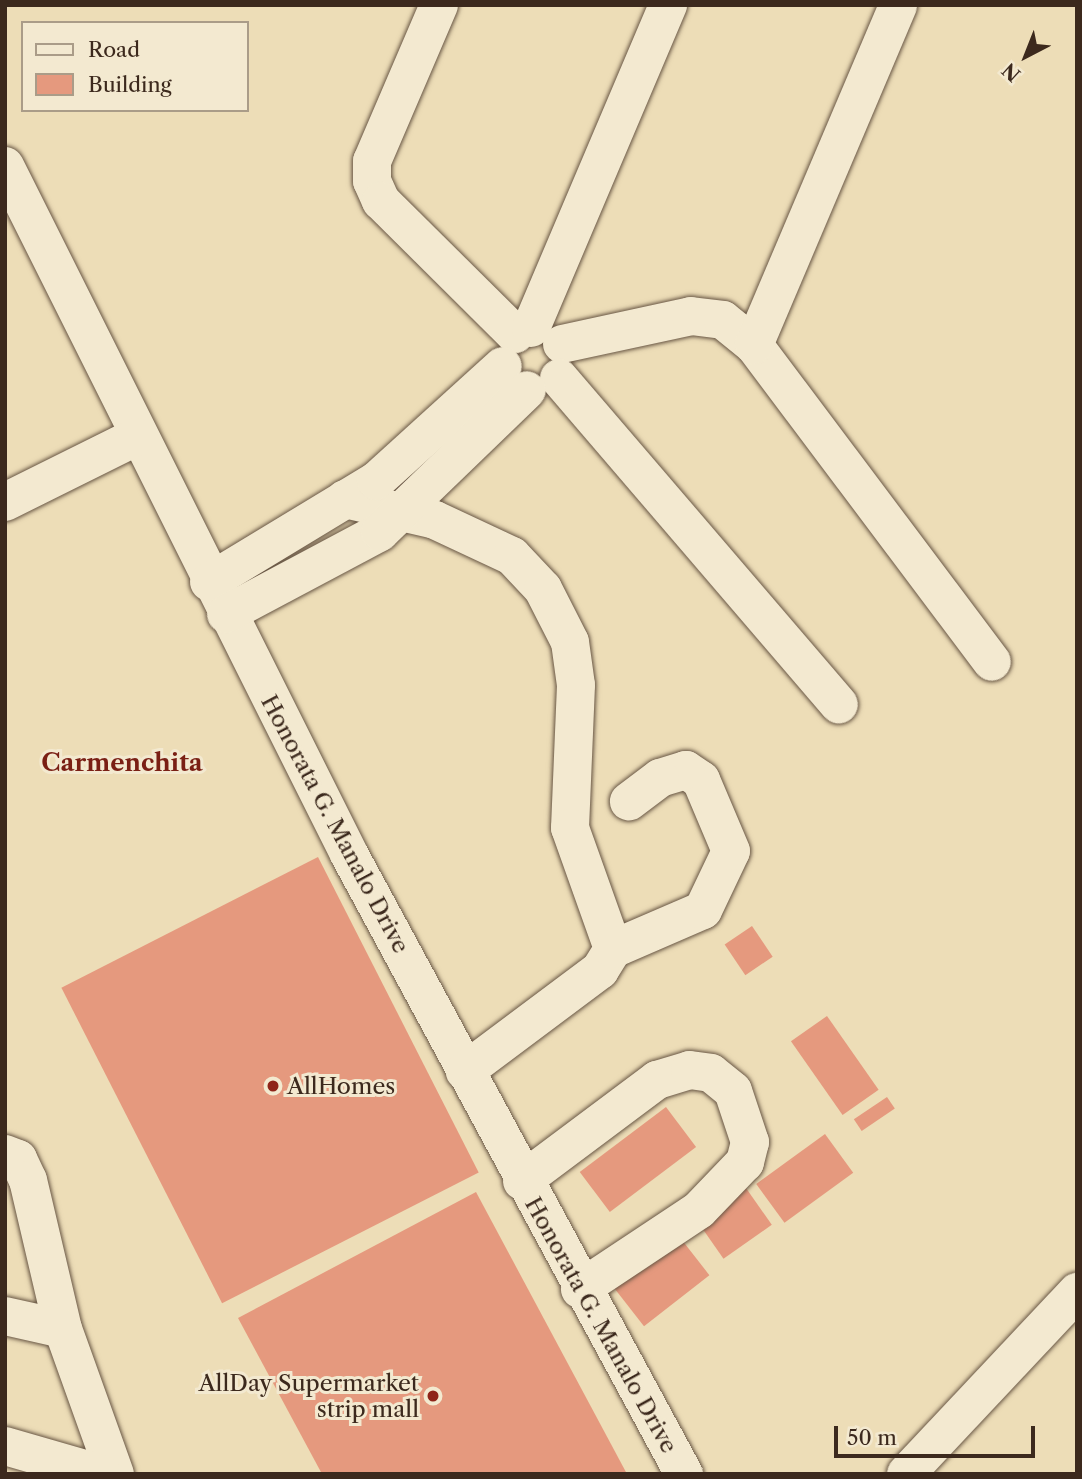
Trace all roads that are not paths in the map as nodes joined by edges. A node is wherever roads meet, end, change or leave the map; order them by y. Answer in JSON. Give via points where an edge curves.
{"nodes":[{"id":1,"x":439,"y":5,"type":"edge"},
{"id":2,"x":668,"y":5,"type":"edge"},
{"id":3,"x":898,"y":5,"type":"edge"},
{"id":4,"x":5,"y":166,"type":"edge"},
{"id":5,"x":18,"y":224,"type":"edge"},
{"id":6,"x":754,"y":345,"type":"junction"},
{"id":7,"x":533,"y":357,"type":"junction"},
{"id":8,"x":136,"y":438,"type":"junction"},
{"id":9,"x":345,"y":499,"type":"junction"},
{"id":10,"x":5,"y":502,"type":"edge"},
{"id":11,"x":404,"y":512,"type":"junction"},
{"id":12,"x":218,"y":598,"type":"junction"},
{"id":13,"x":992,"y":662,"type":"dead end"},
{"id":14,"x":839,"y":705,"type":"dead end"},
{"id":15,"x":629,"y":800,"type":"dead end"},
{"id":16,"x":613,"y":949,"type":"junction"},
{"id":17,"x":465,"y":1071,"type":"junction"},
{"id":18,"x":13,"y":1143,"type":"edge"},
{"id":19,"x":522,"y":1181,"type":"junction"},
{"id":20,"x":580,"y":1289,"type":"junction"},
{"id":21,"x":1077,"y":1292,"type":"edge"},
{"id":22,"x":5,"y":1316,"type":"edge"},
{"id":23,"x":64,"y":1329,"type":"junction"},
{"id":24,"x":5,"y":1446,"type":"edge"},
{"id":25,"x":102,"y":1474,"type":"edge"},
{"id":26,"x":115,"y":1474,"type":"edge"},
{"id":27,"x":684,"y":1474,"type":"edge"},
{"id":28,"x":906,"y":1474,"type":"edge"}],
"edges":[{"from":1,"to":7,"type":"street","via":[[372,161],[372,181],[381,201]]},
{"from":2,"to":7,"type":"street"},
{"from":3,"to":6,"type":"street"},
{"from":4,"to":5,"type":"street","name":"Honorata G. Manalo Drive"},
{"from":5,"to":8,"type":"street","name":"Honorata G. Manalo Drive"},
{"from":6,"to":7,"type":"street","via":[[723,320],[691,316]]},
{"from":6,"to":13,"type":"street"},
{"from":7,"to":9,"type":"street","via":[[376,481]]},
{"from":7,"to":11,"type":"street"},
{"from":7,"to":14,"type":"street"},
{"from":8,"to":10,"type":"street"},
{"from":8,"to":12,"type":"street","name":"Honorata G. Manalo Drive"},
{"from":9,"to":11,"type":"street"},
{"from":9,"to":12,"type":"street"},
{"from":11,"to":12,"type":"street","via":[[380,531]]},
{"from":11,"to":16,"type":"street","via":[[512,556],[543,589],[570,642],[576,685],[570,828]]},
{"from":12,"to":17,"type":"street","name":"Honorata G. Manalo Drive"},
{"from":15,"to":16,"type":"street","via":[[660,778],[686,770],[701,780],[731,852],[703,910]]},
{"from":16,"to":17,"type":"street","via":[[600,970]]},
{"from":17,"to":19,"type":"street","name":"Honorata G. Manalo Drive"},
{"from":18,"to":23,"type":"street","via":[[29,1180]]},
{"from":19,"to":20,"type":"street","name":"Honorata G. Manalo Drive"},
{"from":19,"to":20,"type":"street","via":[[657,1080],[690,1070],[711,1073],[733,1091],[750,1142],[745,1162],[699,1210]]},
{"from":20,"to":27,"type":"street","name":"Honorata G. Manalo Drive"},
{"from":21,"to":28,"type":"street"},
{"from":22,"to":23,"type":"street"},
{"from":23,"to":26,"type":"street"},
{"from":24,"to":25,"type":"street"}]}
